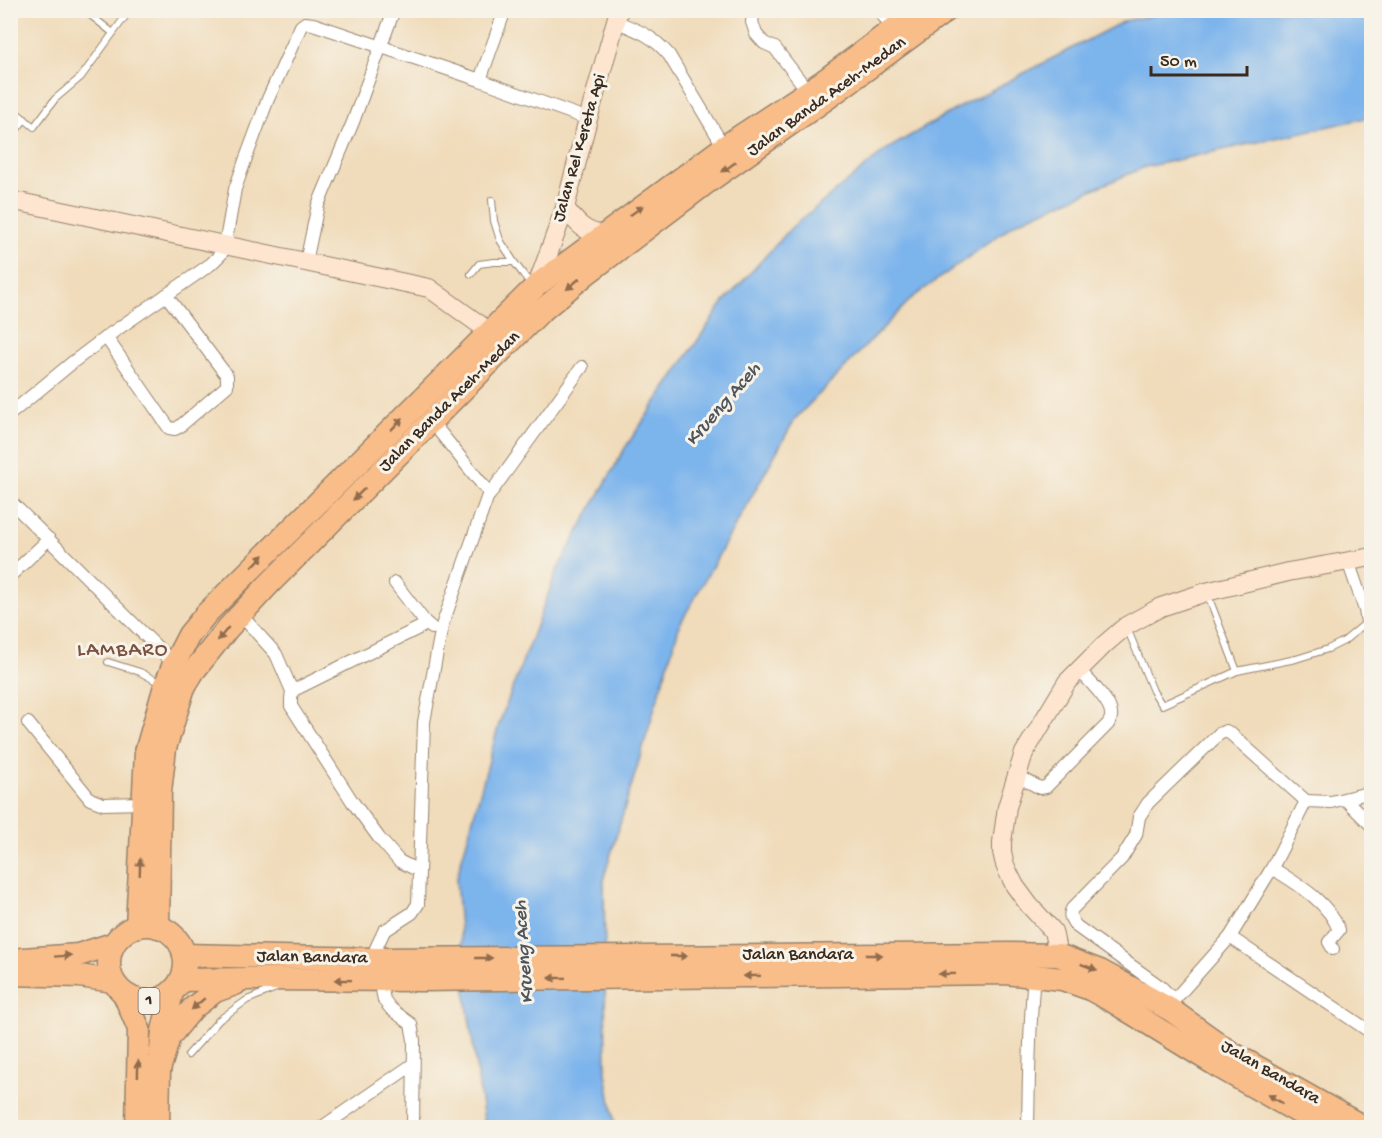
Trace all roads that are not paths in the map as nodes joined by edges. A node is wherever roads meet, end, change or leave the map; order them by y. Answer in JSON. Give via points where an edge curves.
{"nodes":[{"id":1,"x":84,"y":10,"type":"edge"},
{"id":2,"x":130,"y":10,"type":"edge"},
{"id":3,"x":394,"y":10,"type":"edge"},
{"id":4,"x":505,"y":10,"type":"edge"},
{"id":5,"x":754,"y":10,"type":"edge"},
{"id":6,"x":878,"y":10,"type":"edge"},
{"id":7,"x":919,"y":10,"type":"edge"},
{"id":8,"x":947,"y":10,"type":"edge"},
{"id":9,"x":617,"y":16,"type":"edge"},
{"id":10,"x":894,"y":28,"type":"junction"},
{"id":11,"x":113,"y":33,"type":"junction"},
{"id":12,"x":382,"y":46,"type":"junction"},
{"id":13,"x":480,"y":80,"type":"junction"},
{"id":14,"x":819,"y":90,"type":"junction"},
{"id":15,"x":10,"y":107,"type":"edge"},
{"id":16,"x":25,"y":119,"type":"junction"},
{"id":17,"x":588,"y":119,"type":"junction"},
{"id":18,"x":10,"y":138,"type":"edge"},
{"id":19,"x":724,"y":147,"type":"junction"},
{"id":20,"x":10,"y":200,"type":"edge"},
{"id":21,"x":492,"y":200,"type":"dead end"},
{"id":22,"x":565,"y":208,"type":"junction"},
{"id":23,"x":604,"y":235,"type":"junction"},
{"id":24,"x":225,"y":246,"type":"junction"},
{"id":25,"x":306,"y":262,"type":"junction"},
{"id":26,"x":514,"y":262,"type":"junction"},
{"id":27,"x":471,"y":274,"type":"dead end"},
{"id":28,"x":536,"y":287,"type":"junction"},
{"id":29,"x":166,"y":295,"type":"junction"},
{"id":30,"x":490,"y":332,"type":"junction"},
{"id":31,"x":106,"y":337,"type":"junction"},
{"id":32,"x":582,"y":367,"type":"dead end"},
{"id":33,"x":10,"y":414,"type":"edge"},
{"id":34,"x":432,"y":421,"type":"junction"},
{"id":35,"x":490,"y":494,"type":"junction"},
{"id":36,"x":10,"y":501,"type":"edge"},
{"id":37,"x":49,"y":539,"type":"junction"},
{"id":38,"x":1371,"y":557,"type":"edge"},
{"id":39,"x":1348,"y":561,"type":"junction"},
{"id":40,"x":10,"y":576,"type":"edge"},
{"id":41,"x":395,"y":583,"type":"dead end"},
{"id":42,"x":1206,"y":592,"type":"junction"},
{"id":43,"x":240,"y":614,"type":"junction"},
{"id":44,"x":427,"y":624,"type":"junction"},
{"id":45,"x":1369,"y":624,"type":"edge"},
{"id":46,"x":442,"y":626,"type":"junction"},
{"id":47,"x":1126,"y":626,"type":"junction"},
{"id":48,"x":108,"y":662,"type":"dead end"},
{"id":49,"x":174,"y":664,"type":"junction"},
{"id":50,"x":1078,"y":669,"type":"junction"},
{"id":51,"x":1237,"y":671,"type":"junction"},
{"id":52,"x":165,"y":686,"type":"junction"},
{"id":53,"x":292,"y":691,"type":"junction"},
{"id":54,"x":28,"y":723,"type":"dead end"},
{"id":55,"x":1016,"y":775,"type":"junction"},
{"id":56,"x":1371,"y":792,"type":"edge"},
{"id":57,"x":1346,"y":800,"type":"junction"},
{"id":58,"x":1306,"y":801,"type":"junction"},
{"id":59,"x":142,"y":803,"type":"junction"},
{"id":60,"x":1371,"y":826,"type":"edge"},
{"id":61,"x":1272,"y":868,"type":"junction"},
{"id":62,"x":419,"y":871,"type":"junction"},
{"id":63,"x":1071,"y":919,"type":"junction"},
{"id":64,"x":148,"y":926,"type":"junction"},
{"id":65,"x":1053,"y":931,"type":"junction"},
{"id":66,"x":1230,"y":937,"type":"junction"},
{"id":67,"x":113,"y":944,"type":"junction"},
{"id":68,"x":1333,"y":949,"type":"dead end"},
{"id":69,"x":184,"y":955,"type":"junction"},
{"id":70,"x":1058,"y":955,"type":"junction"},
{"id":71,"x":10,"y":960,"type":"edge"},
{"id":72,"x":1009,"y":964,"type":"junction"},
{"id":73,"x":378,"y":969,"type":"junction"},
{"id":74,"x":10,"y":974,"type":"edge"},
{"id":75,"x":1034,"y":976,"type":"junction"},
{"id":76,"x":250,"y":979,"type":"junction"},
{"id":77,"x":306,"y":979,"type":"junction"},
{"id":78,"x":177,"y":986,"type":"junction"},
{"id":79,"x":118,"y":988,"type":"junction"},
{"id":80,"x":1172,"y":1005,"type":"junction"},
{"id":81,"x":1371,"y":1033,"type":"edge"},
{"id":82,"x":188,"y":1055,"type":"dead end"},
{"id":83,"x":1226,"y":1060,"type":"junction"},
{"id":84,"x":412,"y":1065,"type":"junction"},
{"id":85,"x":159,"y":1070,"type":"junction"},
{"id":86,"x":137,"y":1128,"type":"edge"},
{"id":87,"x":158,"y":1128,"type":"edge"},
{"id":88,"x":321,"y":1128,"type":"edge"},
{"id":89,"x":413,"y":1128,"type":"edge"},
{"id":90,"x":1028,"y":1128,"type":"edge"},
{"id":91,"x":1326,"y":1128,"type":"edge"},
{"id":92,"x":1365,"y":1128,"type":"edge"}],
"edges":[{"from":1,"to":11,"type":"lane"},
{"from":2,"to":11,"type":"lane"},
{"from":3,"to":12,"type":"street"},
{"from":4,"to":13,"type":"street"},
{"from":5,"to":14,"type":"street","via":[[752,22],[758,38],[775,48]]},
{"from":6,"to":10,"type":"street"},
{"from":7,"to":10,"type":"highway","name":"Jalan Banda Aceh-Medan"},
{"from":8,"to":14,"type":"highway","name":"Jalan Banda Aceh-Medan"},
{"from":9,"to":17,"type":"main road","name":"Jalan Rel Kereta Api"},
{"from":9,"to":19,"type":"street","via":[[659,43],[669,55]]},
{"from":10,"to":14,"type":"highway","name":"Jalan Banda Aceh-Medan"},
{"from":11,"to":16,"type":"lane","via":[[81,77],[55,99],[34,127]]},
{"from":12,"to":13,"type":"street"},
{"from":12,"to":24,"type":"street","via":[[313,24],[301,26],[268,99],[235,189]]},
{"from":12,"to":25,"type":"street","via":[[318,206]]},
{"from":13,"to":17,"type":"street"},
{"from":14,"to":19,"type":"highway","name":"Jalan Banda Aceh-Medan"},
{"from":14,"to":34,"type":"highway","name":"Jalan Banda Aceh-Medan","one_way":true,"via":[[540,312]]},
{"from":15,"to":16,"type":"lane"},
{"from":16,"to":18,"type":"lane"},
{"from":17,"to":22,"type":"main road","name":"Jalan Rel Kereta Api"},
{"from":23,"to":19,"type":"highway","name":"Jalan Banda Aceh-Medan","one_way":true},
{"from":20,"to":24,"type":"main road"},
{"from":21,"to":26,"type":"lane","via":[[500,240]]},
{"from":22,"to":23,"type":"main road","via":[[585,229]]},
{"from":22,"to":28,"type":"main road","name":"Jalan Rel Kereta Api"},
{"from":23,"to":28,"type":"highway","name":"Jalan Banda Aceh-Medan"},
{"from":24,"to":25,"type":"main road"},
{"from":24,"to":29,"type":"street","via":[[211,264]]},
{"from":25,"to":30,"type":"main road","via":[[429,288]]},
{"from":26,"to":27,"type":"lane","via":[[479,264]]},
{"from":26,"to":28,"type":"lane"},
{"from":28,"to":30,"type":"highway","name":"Jalan Banda Aceh-Medan"},
{"from":29,"to":31,"type":"street"},
{"from":29,"to":31,"type":"street","via":[[228,381],[179,427],[169,428]]},
{"from":49,"to":30,"type":"highway","name":"Jalan Banda Aceh-Medan","one_way":true,"via":[[189,635],[207,613]]},
{"from":31,"to":33,"type":"street"},
{"from":32,"to":35,"type":"street"},
{"from":34,"to":35,"type":"street"},
{"from":34,"to":43,"type":"highway","name":"Jalan Banda Aceh-Medan","one_way":true},
{"from":35,"to":46,"type":"street"},
{"from":36,"to":37,"type":"street"},
{"from":37,"to":40,"type":"street"},
{"from":37,"to":49,"type":"street"},
{"from":38,"to":39,"type":"main road"},
{"from":39,"to":42,"type":"main road"},
{"from":39,"to":45,"type":"street"},
{"from":41,"to":44,"type":"street"},
{"from":42,"to":47,"type":"main road","via":[[1161,607]]},
{"from":42,"to":51,"type":"lane"},
{"from":43,"to":53,"type":"street","via":[[276,654]]},
{"from":43,"to":64,"type":"highway","name":"Jalan Banda Aceh-Medan","one_way":true,"via":[[184,687],[165,748]]},
{"from":44,"to":46,"type":"street","via":[[438,629]]},
{"from":44,"to":53,"type":"street"},
{"from":45,"to":51,"type":"lane","via":[[1328,649]]},
{"from":46,"to":62,"type":"street","via":[[424,722]]},
{"from":47,"to":50,"type":"main road"},
{"from":47,"to":51,"type":"lane","via":[[1162,705]]},
{"from":48,"to":52,"type":"lane","via":[[140,672]]},
{"from":49,"to":52,"type":"highway","name":"Jalan Banda Aceh-Medan"},
{"from":50,"to":55,"type":"main road","via":[[1024,753]]},
{"from":50,"to":55,"type":"street","via":[[1106,701],[1111,719],[1046,787],[1040,788]]},
{"from":52,"to":59,"type":"highway","name":"Jalan Banda Aceh-Medan","via":[[146,752]]},
{"from":53,"to":62,"type":"street","via":[[291,705],[352,801],[399,861]]},
{"from":54,"to":59,"type":"street","via":[[90,799],[103,804]]},
{"from":55,"to":65,"type":"main road","via":[[1003,826],[1005,865],[1015,886]]},
{"from":56,"to":57,"type":"street"},
{"from":57,"to":58,"type":"street"},
{"from":57,"to":60,"type":"street"},
{"from":58,"to":61,"type":"street"},
{"from":58,"to":63,"type":"street","via":[[1231,734],[1219,734],[1148,803],[1122,858],[1072,909]]},
{"from":64,"to":59,"type":"highway","name":"Jalan Banda Aceh-Medan","one_way":true},
{"from":61,"to":66,"type":"street"},
{"from":61,"to":68,"type":"street","via":[[1318,900],[1336,923],[1339,930],[1329,942]]},
{"from":62,"to":73,"type":"street","via":[[418,904],[412,914],[384,930],[376,948]]},
{"from":63,"to":65,"type":"street"},
{"from":63,"to":80,"type":"street","via":[[1161,987]]},
{"from":64,"to":67,"type":"highway","via":[[128,930]]},
{"from":64,"to":69,"type":"highway","via":[[166,930],[178,940]]},
{"from":65,"to":70,"type":"main road"},
{"from":66,"to":80,"type":"street"},
{"from":66,"to":81,"type":"street"},
{"from":71,"to":67,"type":"highway","one_way":true,"via":[[78,955]]},
{"from":67,"to":79,"type":"highway","number":"1","via":[[109,972]]},
{"from":69,"to":73,"type":"highway","name":"Jalan Bandara"},
{"from":69,"to":78,"type":"highway","number":"1"},
{"from":70,"to":72,"type":"highway","name":"Jalan Bandara"},
{"from":70,"to":80,"type":"highway","name":"Jalan Bandara","one_way":true},
{"from":72,"to":73,"type":"highway","name":"Jalan Bandara"},
{"from":72,"to":75,"type":"highway","name":"Jalan Bandara"},
{"from":73,"to":77,"type":"highway","name":"Jalan Bandara","one_way":true},
{"from":73,"to":84,"type":"street","via":[[384,1000],[411,1024]]},
{"from":74,"to":79,"type":"highway","via":[[79,976]]},
{"from":75,"to":83,"type":"highway","name":"Jalan Bandara","via":[[1062,978],[1090,989]]},
{"from":75,"to":90,"type":"street"},
{"from":76,"to":77,"type":"highway","name":"Jalan Bandara"},
{"from":76,"to":78,"type":"highway","name":"Jalan Bandara"},
{"from":76,"to":85,"type":"highway","one_way":true,"via":[[215,991],[193,1008],[170,1037]]},
{"from":77,"to":82,"type":"lane","via":[[247,1000],[219,1020]]},
{"from":78,"to":79,"type":"highway","number":"1","via":[[165,997],[148,1002],[131,998]]},
{"from":78,"to":85,"type":"highway","number":"1","via":[[163,1031]]},
{"from":86,"to":79,"type":"highway","number":"1","one_way":true,"via":[[139,1029]]},
{"from":80,"to":83,"type":"highway","name":"Jalan Bandara"},
{"from":91,"to":83,"type":"highway","name":"Jalan Bandara","one_way":true},
{"from":83,"to":92,"type":"highway","name":"Jalan Bandara"},
{"from":84,"to":88,"type":"street"},
{"from":84,"to":89,"type":"street"},
{"from":85,"to":87,"type":"highway","number":"1"}]}
